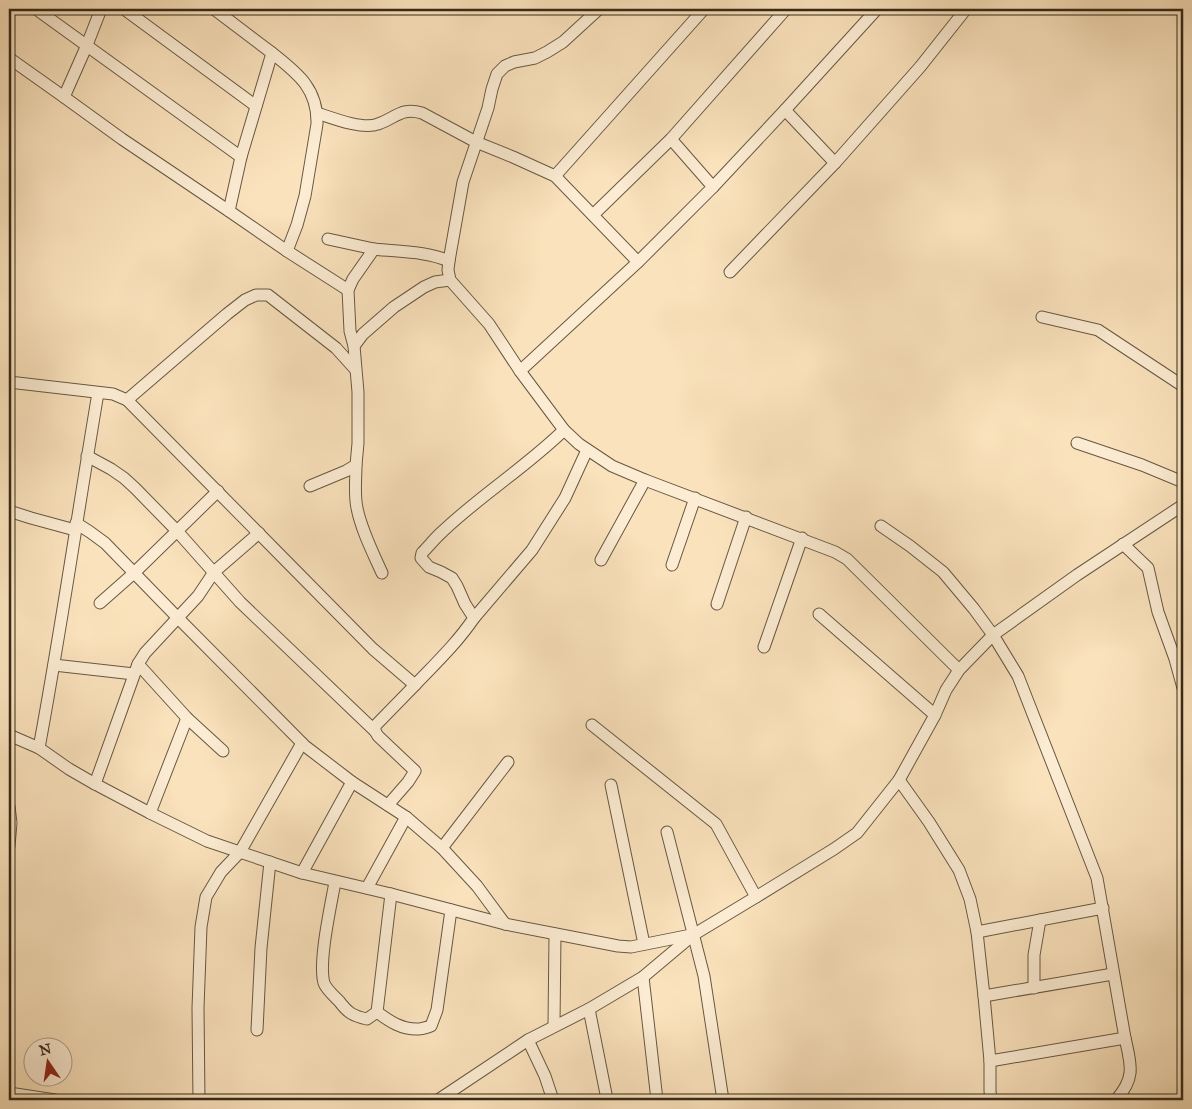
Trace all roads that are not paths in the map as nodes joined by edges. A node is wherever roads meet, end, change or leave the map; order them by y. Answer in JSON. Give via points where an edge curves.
{"nodes":[{"id":1,"x":36,"y":9,"type":"edge"},
{"id":2,"x":101,"y":9,"type":"edge"},
{"id":3,"x":124,"y":9,"type":"edge"},
{"id":4,"x":214,"y":9,"type":"edge"},
{"id":5,"x":599,"y":9,"type":"edge"},
{"id":6,"x":704,"y":9,"type":"edge"},
{"id":7,"x":786,"y":9,"type":"edge"},
{"id":8,"x":877,"y":9,"type":"edge"},
{"id":9,"x":966,"y":9,"type":"edge"},
{"id":10,"x":87,"y":46,"type":"junction"},
{"id":11,"x":272,"y":53,"type":"junction"},
{"id":12,"x":9,"y":58,"type":"edge"},
{"id":13,"x":64,"y":97,"type":"junction"},
{"id":14,"x":256,"y":106,"type":"junction"},
{"id":15,"x":785,"y":110,"type":"junction"},
{"id":16,"x":317,"y":112,"type":"junction"},
{"id":17,"x":671,"y":139,"type":"junction"},
{"id":18,"x":476,"y":142,"type":"junction"},
{"id":19,"x":241,"y":157,"type":"junction"},
{"id":20,"x":835,"y":162,"type":"junction"},
{"id":21,"x":555,"y":176,"type":"junction"},
{"id":22,"x":713,"y":187,"type":"junction"},
{"id":23,"x":229,"y":211,"type":"junction"},
{"id":24,"x":593,"y":215,"type":"junction"},
{"id":25,"x":328,"y":239,"type":"dead end"},
{"id":26,"x":374,"y":250,"type":"junction"},
{"id":27,"x":287,"y":251,"type":"junction"},
{"id":28,"x":449,"y":261,"type":"junction"},
{"id":29,"x":638,"y":262,"type":"junction"},
{"id":30,"x":730,"y":272,"type":"dead end"},
{"id":31,"x":450,"y":280,"type":"junction"},
{"id":32,"x":348,"y":290,"type":"junction"},
{"id":33,"x":1042,"y":317,"type":"dead end"},
{"id":34,"x":354,"y":346,"type":"junction"},
{"id":35,"x":355,"y":368,"type":"junction"},
{"id":36,"x":520,"y":371,"type":"junction"},
{"id":37,"x":9,"y":382,"type":"edge"},
{"id":38,"x":1183,"y":386,"type":"edge"},
{"id":39,"x":98,"y":393,"type":"junction"},
{"id":40,"x":127,"y":400,"type":"junction"},
{"id":41,"x":564,"y":430,"type":"junction"},
{"id":42,"x":1077,"y":443,"type":"dead end"},
{"id":43,"x":588,"y":450,"type":"junction"},
{"id":44,"x":87,"y":456,"type":"junction"},
{"id":45,"x":356,"y":465,"type":"junction"},
{"id":46,"x":645,"y":480,"type":"junction"},
{"id":47,"x":1183,"y":482,"type":"edge"},
{"id":48,"x":310,"y":486,"type":"dead end"},
{"id":49,"x":218,"y":491,"type":"junction"},
{"id":50,"x":695,"y":498,"type":"junction"},
{"id":51,"x":1183,"y":506,"type":"edge"},
{"id":52,"x":9,"y":511,"type":"edge"},
{"id":53,"x":746,"y":517,"type":"junction"},
{"id":54,"x":76,"y":526,"type":"junction"},
{"id":55,"x":881,"y":526,"type":"dead end"},
{"id":56,"x":177,"y":531,"type":"junction"},
{"id":57,"x":259,"y":533,"type":"junction"},
{"id":58,"x":802,"y":538,"type":"junction"},
{"id":59,"x":1123,"y":544,"type":"junction"},
{"id":60,"x":601,"y":560,"type":"dead end"},
{"id":61,"x":672,"y":565,"type":"dead end"},
{"id":62,"x":214,"y":572,"type":"junction"},
{"id":63,"x":134,"y":573,"type":"junction"},
{"id":64,"x":382,"y":573,"type":"dead end"},
{"id":65,"x":100,"y":603,"type":"dead end"},
{"id":66,"x":717,"y":604,"type":"dead end"},
{"id":67,"x":819,"y":614,"type":"dead end"},
{"id":68,"x":178,"y":618,"type":"junction"},
{"id":69,"x":474,"y":618,"type":"junction"},
{"id":70,"x":993,"y":635,"type":"junction"},
{"id":71,"x":764,"y":647,"type":"dead end"},
{"id":72,"x":54,"y":665,"type":"junction"},
{"id":73,"x":136,"y":669,"type":"junction"},
{"id":74,"x":960,"y":670,"type":"junction"},
{"id":75,"x":415,"y":685,"type":"junction"},
{"id":76,"x":1183,"y":688,"type":"edge"},
{"id":77,"x":934,"y":715,"type":"junction"},
{"id":78,"x":187,"y":718,"type":"junction"},
{"id":79,"x":592,"y":725,"type":"dead end"},
{"id":80,"x":376,"y":731,"type":"junction"},
{"id":81,"x":9,"y":735,"type":"edge"},
{"id":82,"x":302,"y":743,"type":"junction"},
{"id":83,"x":39,"y":748,"type":"junction"},
{"id":84,"x":224,"y":751,"type":"dead end"},
{"id":85,"x":508,"y":762,"type":"dead end"},
{"id":86,"x":899,"y":780,"type":"junction"},
{"id":87,"x":352,"y":782,"type":"junction"},
{"id":88,"x":95,"y":784,"type":"junction"},
{"id":89,"x":611,"y":785,"type":"dead end"},
{"id":90,"x":388,"y":805,"type":"junction"},
{"id":91,"x":9,"y":806,"type":"edge"},
{"id":92,"x":150,"y":814,"type":"junction"},
{"id":93,"x":406,"y":817,"type":"junction"},
{"id":94,"x":667,"y":832,"type":"dead end"},
{"id":95,"x":9,"y":846,"type":"edge"},
{"id":96,"x":442,"y":848,"type":"junction"},
{"id":97,"x":240,"y":852,"type":"junction"},
{"id":98,"x":270,"y":862,"type":"junction"},
{"id":99,"x":302,"y":873,"type":"junction"},
{"id":100,"x":335,"y":882,"type":"junction"},
{"id":101,"x":367,"y":888,"type":"junction"},
{"id":102,"x":391,"y":894,"type":"junction"},
{"id":103,"x":756,"y":898,"type":"junction"},
{"id":104,"x":1102,"y":908,"type":"junction"},
{"id":105,"x":451,"y":910,"type":"junction"},
{"id":106,"x":1040,"y":920,"type":"junction"},
{"id":107,"x":505,"y":924,"type":"junction"},
{"id":108,"x":977,"y":932,"type":"junction"},
{"id":109,"x":555,"y":934,"type":"junction"},
{"id":110,"x":693,"y":935,"type":"junction"},
{"id":111,"x":644,"y":944,"type":"junction"},
{"id":112,"x":1113,"y":974,"type":"junction"},
{"id":113,"x":643,"y":977,"type":"junction"},
{"id":114,"x":1034,"y":988,"type":"junction"},
{"id":115,"x":984,"y":996,"type":"junction"},
{"id":116,"x":589,"y":1009,"type":"junction"},
{"id":117,"x":377,"y":1012,"type":"junction"},
{"id":118,"x":554,"y":1026,"type":"junction"},
{"id":119,"x":257,"y":1030,"type":"dead end"},
{"id":120,"x":1125,"y":1038,"type":"junction"},
{"id":121,"x":528,"y":1040,"type":"junction"},
{"id":122,"x":990,"y":1061,"type":"junction"},
{"id":123,"x":9,"y":1093,"type":"edge"},
{"id":124,"x":55,"y":1100,"type":"edge"},
{"id":125,"x":199,"y":1100,"type":"edge"},
{"id":126,"x":438,"y":1100,"type":"edge"},
{"id":127,"x":553,"y":1100,"type":"edge"},
{"id":128,"x":606,"y":1100,"type":"edge"},
{"id":129,"x":657,"y":1100,"type":"edge"},
{"id":130,"x":723,"y":1100,"type":"edge"},
{"id":131,"x":991,"y":1100,"type":"edge"},
{"id":132,"x":1116,"y":1100,"type":"edge"}],
"edges":[{"from":1,"to":10,"type":"street"},
{"from":2,"to":10,"type":"street"},
{"from":3,"to":14,"type":"street"},
{"from":4,"to":11,"type":"street"},
{"from":5,"to":18,"type":"street","via":[[563,42],[535,58],[505,66],[497,74]]},
{"from":6,"to":21,"type":"street"},
{"from":7,"to":17,"type":"street"},
{"from":8,"to":15,"type":"street"},
{"from":9,"to":20,"type":"street","via":[[920,67]]},
{"from":10,"to":13,"type":"street"},
{"from":10,"to":19,"type":"street"},
{"from":11,"to":14,"type":"street"},
{"from":11,"to":16,"type":"street","via":[[305,81]]},
{"from":12,"to":13,"type":"street"},
{"from":13,"to":23,"type":"street"},
{"from":14,"to":19,"type":"street"},
{"from":15,"to":20,"type":"street"},
{"from":15,"to":22,"type":"street"},
{"from":16,"to":18,"type":"street","via":[[366,126],[415,111]]},
{"from":16,"to":27,"type":"street","via":[[305,196]]},
{"from":17,"to":22,"type":"street"},
{"from":17,"to":24,"type":"street"},
{"from":18,"to":21,"type":"street"},
{"from":18,"to":28,"type":"street","via":[[464,182]]},
{"from":19,"to":23,"type":"street"},
{"from":20,"to":30,"type":"street"},
{"from":21,"to":24,"type":"street"},
{"from":22,"to":29,"type":"street"},
{"from":23,"to":27,"type":"street"},
{"from":24,"to":29,"type":"street"},
{"from":25,"to":26,"type":"street"},
{"from":26,"to":28,"type":"street","via":[[427,254]]},
{"from":26,"to":32,"type":"street"},
{"from":27,"to":32,"type":"street"},
{"from":28,"to":31,"type":"street"},
{"from":29,"to":36,"type":"street"},
{"from":31,"to":34,"type":"street","via":[[424,287],[394,307]]},
{"from":31,"to":36,"type":"street","via":[[489,324]]},
{"from":32,"to":34,"type":"street"},
{"from":33,"to":38,"type":"street","via":[[1098,330]]},
{"from":34,"to":35,"type":"street"},
{"from":35,"to":40,"type":"street","via":[[336,348],[268,295],[256,295],[244,300]]},
{"from":35,"to":45,"type":"street","via":[[358,392]]},
{"from":36,"to":41,"type":"street"},
{"from":37,"to":39,"type":"street"},
{"from":39,"to":40,"type":"street","via":[[113,394]]},
{"from":39,"to":44,"type":"street"},
{"from":40,"to":49,"type":"street"},
{"from":41,"to":43,"type":"street"},
{"from":41,"to":69,"type":"street","via":[[442,531],[422,554],[429,567],[452,578]]},
{"from":42,"to":47,"type":"street"},
{"from":43,"to":46,"type":"street","via":[[612,466]]},
{"from":43,"to":69,"type":"street","via":[[565,498],[538,542]]},
{"from":44,"to":54,"type":"street"},
{"from":44,"to":56,"type":"street","via":[[124,478]]},
{"from":45,"to":48,"type":"street"},
{"from":45,"to":64,"type":"street","via":[[357,509]]},
{"from":46,"to":50,"type":"street"},
{"from":46,"to":60,"type":"street"},
{"from":49,"to":56,"type":"street"},
{"from":49,"to":57,"type":"street"},
{"from":50,"to":53,"type":"street"},
{"from":50,"to":61,"type":"street"},
{"from":51,"to":59,"type":"street"},
{"from":52,"to":54,"type":"street"},
{"from":53,"to":58,"type":"street"},
{"from":53,"to":66,"type":"street"},
{"from":54,"to":63,"type":"street","via":[[105,543]]},
{"from":54,"to":72,"type":"street"},
{"from":55,"to":70,"type":"street","via":[[943,572]]},
{"from":56,"to":62,"type":"street"},
{"from":56,"to":63,"type":"street"},
{"from":57,"to":62,"type":"street"},
{"from":57,"to":75,"type":"street","via":[[373,649]]},
{"from":58,"to":71,"type":"street"},
{"from":58,"to":74,"type":"street","via":[[847,559]]},
{"from":59,"to":70,"type":"street"},
{"from":59,"to":76,"type":"street","via":[[1148,568],[1158,612]]},
{"from":62,"to":68,"type":"street"},
{"from":62,"to":80,"type":"street","via":[[240,602]]},
{"from":63,"to":65,"type":"street"},
{"from":63,"to":68,"type":"street"},
{"from":67,"to":77,"type":"street"},
{"from":68,"to":73,"type":"street","via":[[145,653]]},
{"from":68,"to":82,"type":"street"},
{"from":69,"to":75,"type":"street"},
{"from":70,"to":74,"type":"street"},
{"from":70,"to":104,"type":"street","via":[[1018,676],[1038,726],[1097,878]]},
{"from":72,"to":73,"type":"street"},
{"from":72,"to":83,"type":"street"},
{"from":73,"to":78,"type":"street"},
{"from":73,"to":88,"type":"street"},
{"from":74,"to":77,"type":"street"},
{"from":75,"to":80,"type":"street","via":[[375,726]]},
{"from":77,"to":86,"type":"street"},
{"from":78,"to":84,"type":"street"},
{"from":78,"to":92,"type":"street"},
{"from":79,"to":103,"type":"street","via":[[716,824]]},
{"from":80,"to":90,"type":"street","via":[[414,771]]},
{"from":81,"to":83,"type":"street"},
{"from":82,"to":87,"type":"street"},
{"from":82,"to":97,"type":"street"},
{"from":83,"to":88,"type":"street"},
{"from":85,"to":96,"type":"street"},
{"from":86,"to":103,"type":"street","via":[[857,832]]},
{"from":86,"to":108,"type":"street","via":[[958,870],[970,899]]},
{"from":87,"to":90,"type":"street"},
{"from":87,"to":99,"type":"street"},
{"from":88,"to":92,"type":"street"},
{"from":89,"to":111,"type":"street"},
{"from":90,"to":93,"type":"street"},
{"from":91,"to":95,"type":"street"},
{"from":92,"to":97,"type":"street","via":[[207,841]]},
{"from":93,"to":96,"type":"street"},
{"from":93,"to":101,"type":"street"},
{"from":94,"to":110,"type":"street"},
{"from":96,"to":107,"type":"street","via":[[477,886]]},
{"from":97,"to":98,"type":"street"},
{"from":97,"to":125,"type":"street","via":[[221,872],[206,897],[203,909],[198,1008]]},
{"from":98,"to":99,"type":"street"},
{"from":98,"to":119,"type":"street"},
{"from":99,"to":100,"type":"street"},
{"from":100,"to":101,"type":"street"},
{"from":100,"to":117,"type":"street","via":[[323,955],[324,984],[355,1016],[368,1019]]},
{"from":101,"to":102,"type":"street"},
{"from":102,"to":105,"type":"street"},
{"from":102,"to":117,"type":"street"},
{"from":103,"to":110,"type":"street"},
{"from":104,"to":106,"type":"street"},
{"from":104,"to":112,"type":"street"},
{"from":105,"to":107,"type":"street"},
{"from":105,"to":117,"type":"street","via":[[437,1010],[431,1026],[419,1029],[403,1027]]},
{"from":106,"to":108,"type":"street"},
{"from":106,"to":114,"type":"street","via":[[1034,955]]},
{"from":107,"to":109,"type":"street"},
{"from":108,"to":115,"type":"street"},
{"from":109,"to":111,"type":"street","via":[[618,946]]},
{"from":109,"to":118,"type":"street"},
{"from":110,"to":111,"type":"street"},
{"from":110,"to":113,"type":"street"},
{"from":110,"to":130,"type":"street","via":[[704,976]]},
{"from":112,"to":114,"type":"street"},
{"from":112,"to":120,"type":"street"},
{"from":113,"to":116,"type":"street"},
{"from":113,"to":129,"type":"street"},
{"from":114,"to":115,"type":"street"},
{"from":115,"to":122,"type":"street"},
{"from":116,"to":118,"type":"street"},
{"from":116,"to":128,"type":"street"},
{"from":118,"to":121,"type":"street"},
{"from":120,"to":122,"type":"street"},
{"from":120,"to":132,"type":"street","via":[[1130,1078]]},
{"from":121,"to":126,"type":"street"},
{"from":121,"to":127,"type":"street"},
{"from":122,"to":131,"type":"street"},
{"from":123,"to":124,"type":"street"}]}
